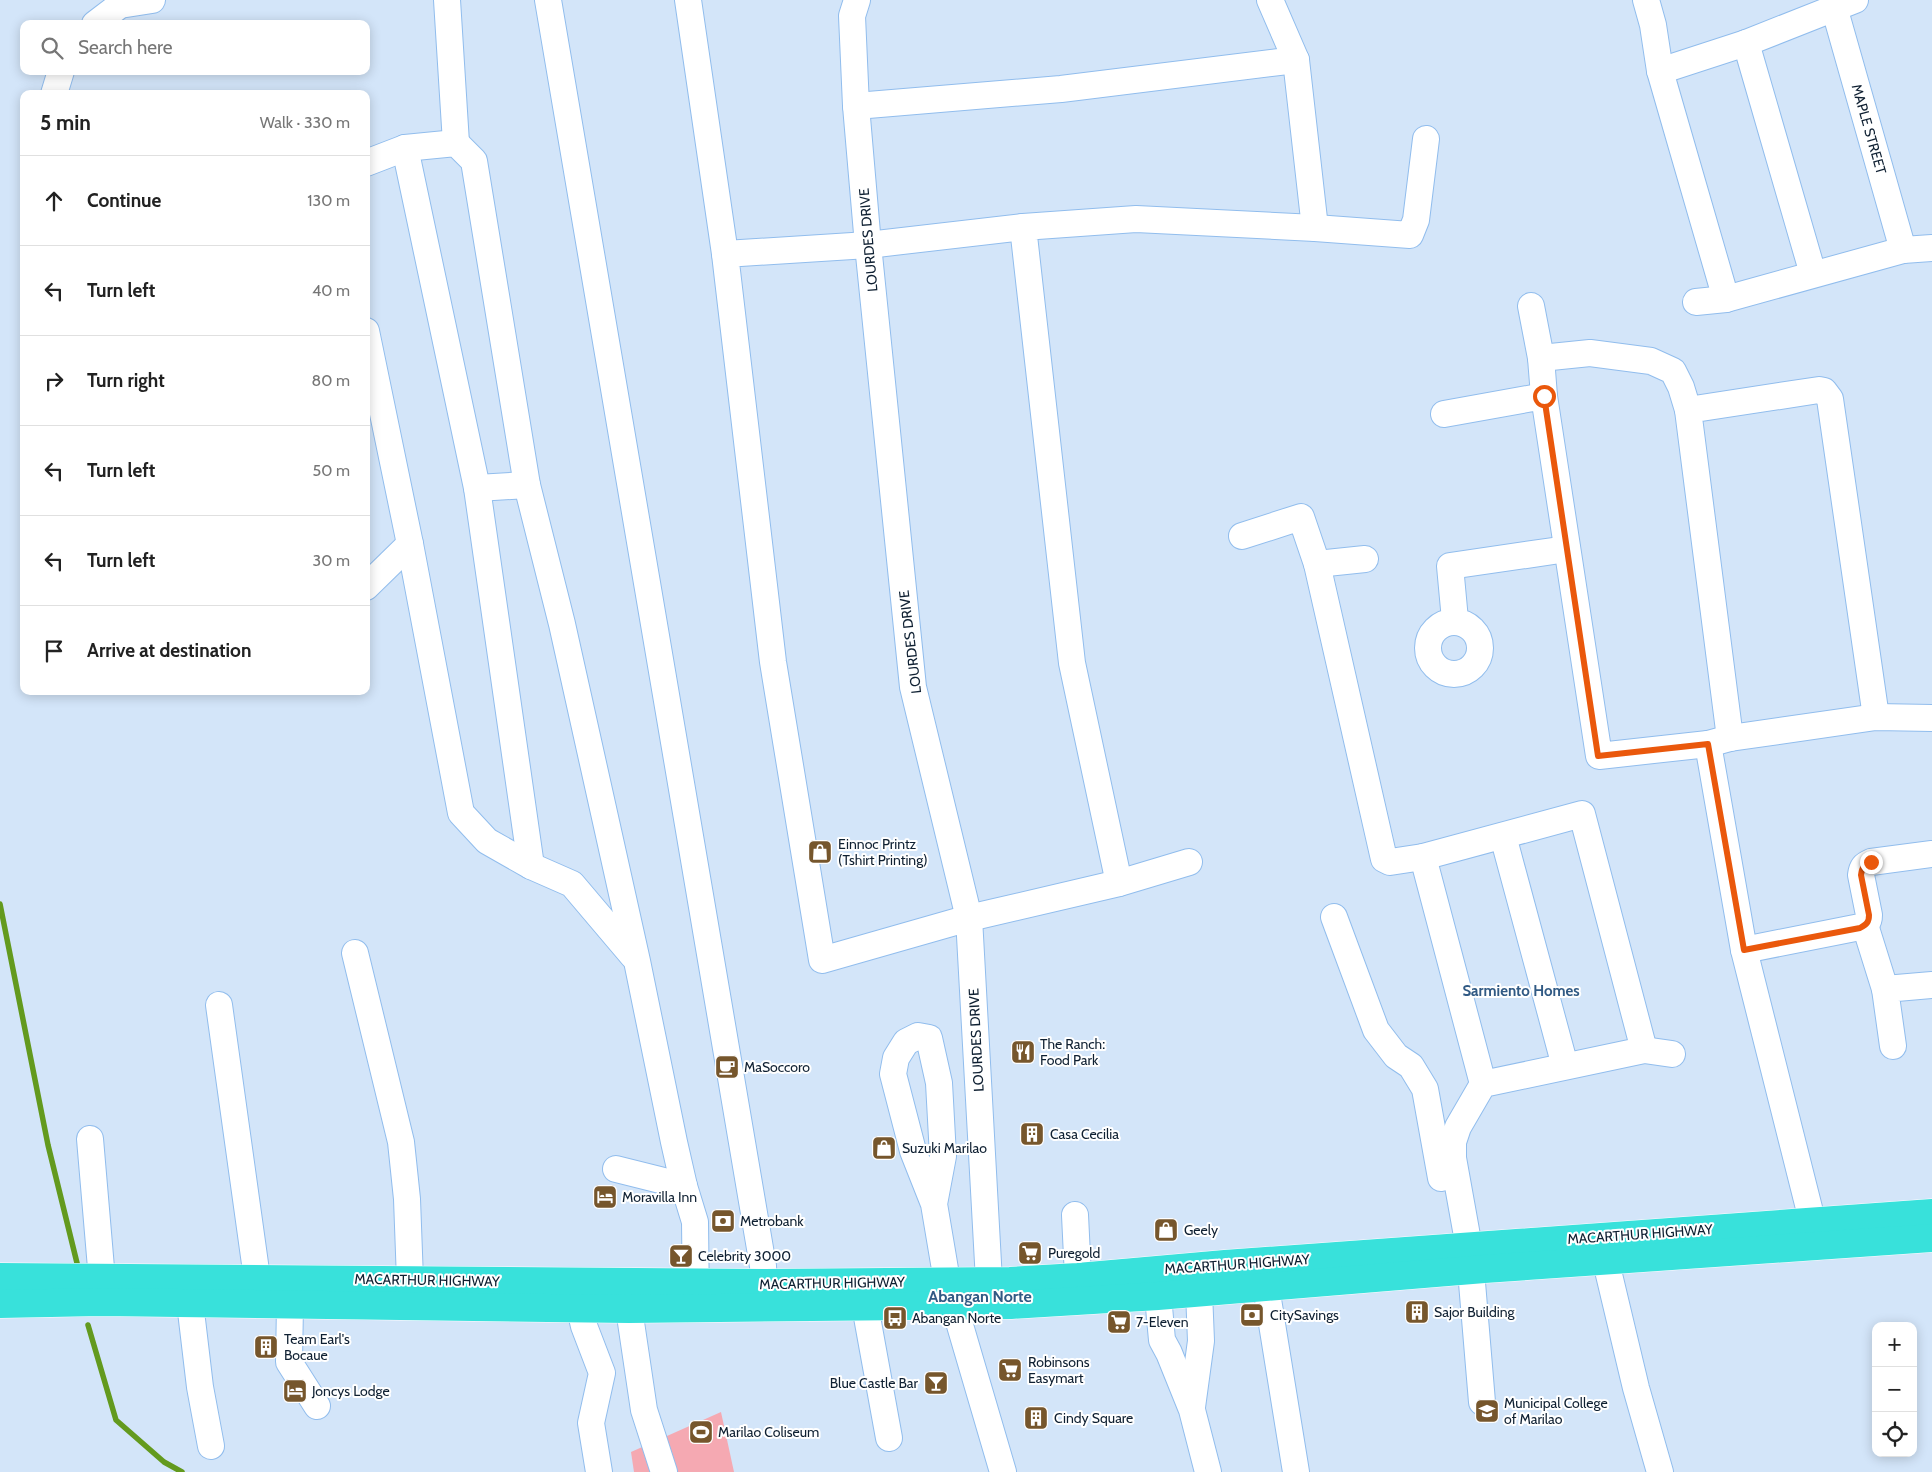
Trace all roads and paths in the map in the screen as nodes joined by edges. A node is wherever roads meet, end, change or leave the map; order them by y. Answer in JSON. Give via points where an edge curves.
{"nodes":[{"id":1,"x":152,"y":0,"type":"edge"},
{"id":2,"x":447,"y":0,"type":"edge"},
{"id":3,"x":548,"y":0,"type":"edge"},
{"id":4,"x":688,"y":0,"type":"edge"},
{"id":5,"x":857,"y":0,"type":"edge"},
{"id":6,"x":1270,"y":0,"type":"edge"},
{"id":7,"x":1646,"y":0,"type":"edge"},
{"id":8,"x":1844,"y":4,"type":"edge"},
{"id":9,"x":100,"y":20,"type":"edge"},
{"id":10,"x":1746,"y":43,"type":"junction"},
{"id":11,"x":1296,"y":60,"type":"junction"},
{"id":12,"x":1660,"y":71,"type":"junction"},
{"id":13,"x":60,"y":75,"type":"edge"},
{"id":14,"x":55,"y":90,"type":"edge"},
{"id":15,"x":856,"y":106,"type":"junction"},
{"id":16,"x":1426,"y":139,"type":"dead end"},
{"id":17,"x":456,"y":144,"type":"junction"},
{"id":18,"x":405,"y":148,"type":"junction"},
{"id":19,"x":370,"y":161,"type":"edge"},
{"id":20,"x":1023,"y":226,"type":"junction"},
{"id":21,"x":1315,"y":228,"type":"junction"},
{"id":22,"x":868,"y":245,"type":"junction"},
{"id":23,"x":1932,"y":248,"type":"edge"},
{"id":24,"x":1903,"y":250,"type":"junction"},
{"id":25,"x":725,"y":254,"type":"junction"},
{"id":26,"x":1813,"y":274,"type":"junction"},
{"id":27,"x":1726,"y":299,"type":"junction"},
{"id":28,"x":1696,"y":302,"type":"dead end"},
{"id":29,"x":1531,"y":306,"type":"dead end"},
{"id":30,"x":370,"y":350,"type":"edge"},
{"id":31,"x":1541,"y":358,"type":"junction"},
{"id":32,"x":1544,"y":396,"type":"junction"},
{"id":33,"x":1688,"y":410,"type":"junction"},
{"id":34,"x":1444,"y":414,"type":"dead end"},
{"id":35,"x":527,"y":486,"type":"junction"},
{"id":36,"x":477,"y":488,"type":"junction"},
{"id":37,"x":1242,"y":536,"type":"dead end"},
{"id":38,"x":410,"y":544,"type":"junction"},
{"id":39,"x":1567,"y":549,"type":"junction"},
{"id":40,"x":1365,"y":559,"type":"dead end"},
{"id":41,"x":1317,"y":564,"type":"junction"},
{"id":42,"x":370,"y":583,"type":"edge"},
{"id":43,"x":1455,"y":620,"type":"dead end"},
{"id":44,"x":1876,"y":717,"type":"junction"},
{"id":45,"x":1932,"y":718,"type":"edge"},
{"id":46,"x":1719,"y":741,"type":"junction"},
{"id":47,"x":1503,"y":836,"type":"junction"},
{"id":48,"x":1932,"y":854,"type":"edge"},
{"id":49,"x":1422,"y":857,"type":"junction"},
{"id":50,"x":1189,"y":862,"type":"dead end"},
{"id":51,"x":531,"y":866,"type":"junction"},
{"id":52,"x":1119,"y":883,"type":"junction"},
{"id":53,"x":1334,"y":917,"type":"dead end"},
{"id":54,"x":969,"y":918,"type":"junction"},
{"id":55,"x":1866,"y":925,"type":"junction"},
{"id":56,"x":1744,"y":950,"type":"junction"},
{"id":57,"x":355,"y":953,"type":"dead end"},
{"id":58,"x":637,"y":961,"type":"junction"},
{"id":59,"x":1932,"y":985,"type":"edge"},
{"id":60,"x":1885,"y":989,"type":"junction"},
{"id":61,"x":219,"y":1005,"type":"dead end"},
{"id":62,"x":1893,"y":1046,"type":"dead end"},
{"id":63,"x":1644,"y":1050,"type":"junction"},
{"id":64,"x":1672,"y":1054,"type":"dead end"},
{"id":65,"x":1565,"y":1066,"type":"junction"},
{"id":66,"x":1483,"y":1084,"type":"junction"},
{"id":67,"x":90,"y":1139,"type":"dead end"},
{"id":68,"x":616,"y":1169,"type":"dead end"},
{"id":69,"x":684,"y":1186,"type":"junction"},
{"id":70,"x":934,"y":1204,"type":"junction"},
{"id":71,"x":1932,"y":1213,"type":"edge"},
{"id":72,"x":1075,"y":1216,"type":"dead end"},
{"id":73,"x":1812,"y":1220,"type":"junction"},
{"id":74,"x":1932,"y":1238,"type":"edge"},
{"id":75,"x":1464,"y":1255,"type":"junction"},
{"id":76,"x":1606,"y":1262,"type":"junction"},
{"id":77,"x":0,"y":1276,"type":"edge"},
{"id":78,"x":1078,"y":1277,"type":"junction"},
{"id":79,"x":258,"y":1278,"type":"junction"},
{"id":80,"x":410,"y":1280,"type":"junction"},
{"id":81,"x":574,"y":1281,"type":"junction"},
{"id":82,"x":989,"y":1281,"type":"junction"},
{"id":83,"x":631,"y":1282,"type":"junction"},
{"id":84,"x":764,"y":1284,"type":"junction"},
{"id":85,"x":1266,"y":1287,"type":"junction"},
{"id":86,"x":101,"y":1290,"type":"junction"},
{"id":87,"x":1199,"y":1292,"type":"junction"},
{"id":88,"x":951,"y":1294,"type":"junction"},
{"id":89,"x":696,"y":1295,"type":"junction"},
{"id":90,"x":1158,"y":1296,"type":"junction"},
{"id":91,"x":190,"y":1303,"type":"junction"},
{"id":92,"x":0,"y":1304,"type":"edge"},
{"id":93,"x":290,"y":1305,"type":"junction"},
{"id":94,"x":865,"y":1306,"type":"junction"},
{"id":95,"x":580,"y":1308,"type":"junction"},
{"id":96,"x":629,"y":1309,"type":"junction"},
{"id":97,"x":1482,"y":1402,"type":"dead end"},
{"id":98,"x":318,"y":1406,"type":"dead end"},
{"id":99,"x":1192,"y":1410,"type":"junction"},
{"id":100,"x":889,"y":1438,"type":"dead end"},
{"id":101,"x":211,"y":1446,"type":"dead end"},
{"id":102,"x":600,"y":1472,"type":"edge"},
{"id":103,"x":664,"y":1472,"type":"edge"},
{"id":104,"x":1003,"y":1472,"type":"edge"},
{"id":105,"x":1208,"y":1472,"type":"edge"},
{"id":106,"x":1296,"y":1472,"type":"edge"},
{"id":107,"x":1660,"y":1472,"type":"edge"}],
"edges":[{"from":1,"to":9,"type":"street","via":[[120,5]]},
{"from":2,"to":17,"type":"street"},
{"from":3,"to":84,"type":"street"},
{"from":4,"to":25,"type":"street"},
{"from":5,"to":15,"type":"street","name":"LOURDES DRIVE","via":[[852,16]]},
{"from":6,"to":11,"type":"street"},
{"from":7,"to":12,"type":"street"},
{"from":8,"to":10,"type":"street"},
{"from":8,"to":24,"type":"street","name":"MAPLE STREET"},
{"from":10,"to":12,"type":"street"},
{"from":10,"to":26,"type":"street"},
{"from":11,"to":15,"type":"street","via":[[1061,89]]},
{"from":11,"to":21,"type":"street"},
{"from":12,"to":27,"type":"street"},
{"from":13,"to":14,"type":"street"},
{"from":15,"to":22,"type":"street","name":"LOURDES DRIVE"},
{"from":16,"to":21,"type":"street","via":[[1416,220],[1410,235]]},
{"from":17,"to":18,"type":"street"},
{"from":17,"to":35,"type":"street","via":[[474,161]]},
{"from":18,"to":19,"type":"street"},
{"from":18,"to":36,"type":"street"},
{"from":20,"to":21,"type":"street","via":[[1136,219]]},
{"from":20,"to":22,"type":"street"},
{"from":20,"to":52,"type":"street","via":[[1072,663]]},
{"from":22,"to":25,"type":"street"},
{"from":22,"to":54,"type":"street","name":"LOURDES DRIVE","via":[[913,687]]},
{"from":23,"to":24,"type":"street"},
{"from":24,"to":26,"type":"street"},
{"from":25,"to":54,"type":"street","via":[[772,662],[822,960]]},
{"from":26,"to":27,"type":"street"},
{"from":27,"to":28,"type":"street"},
{"from":29,"to":31,"type":"street"},
{"from":30,"to":38,"type":"street"},
{"from":31,"to":32,"type":"street"},
{"from":31,"to":33,"type":"street","via":[[1590,352],[1651,361],[1673,371]]},
{"from":32,"to":34,"type":"street"},
{"from":32,"to":39,"type":"street"},
{"from":33,"to":44,"type":"street","via":[[1818,390],[1828,394]]},
{"from":33,"to":46,"type":"street"},
{"from":35,"to":36,"type":"street"},
{"from":35,"to":58,"type":"street","via":[[562,624]]},
{"from":36,"to":51,"type":"street"},
{"from":37,"to":41,"type":"street","via":[[1301,517]]},
{"from":38,"to":42,"type":"street"},
{"from":38,"to":51,"type":"street","via":[[460,813],[487,841]]},
{"from":39,"to":43,"type":"street","via":[[1450,566]]},
{"from":39,"to":46,"type":"street","via":[[1598,756]]},
{"from":40,"to":41,"type":"street"},
{"from":41,"to":49,"type":"street","via":[[1384,859],[1390,862]]},
{"from":44,"to":45,"type":"street"},
{"from":44,"to":46,"type":"street"},
{"from":46,"to":56,"type":"street"},
{"from":47,"to":49,"type":"street"},
{"from":47,"to":63,"type":"street","via":[[1582,814]]},
{"from":47,"to":65,"type":"street"},
{"from":48,"to":55,"type":"street","via":[[1865,864],[1861,875],[1869,915]]},
{"from":49,"to":66,"type":"street"},
{"from":50,"to":52,"type":"street"},
{"from":51,"to":58,"type":"street","via":[[572,884]]},
{"from":52,"to":54,"type":"street"},
{"from":53,"to":75,"type":"street","via":[[1376,1030],[1426,1088],[1447,1215]]},
{"from":54,"to":82,"type":"street","name":"LOURDES DRIVE"},
{"from":55,"to":56,"type":"street"},
{"from":55,"to":60,"type":"street"},
{"from":56,"to":73,"type":"street"},
{"from":57,"to":80,"type":"street","via":[[401,1142]]},
{"from":58,"to":69,"type":"street"},
{"from":59,"to":60,"type":"street"},
{"from":60,"to":62,"type":"street"},
{"from":61,"to":79,"type":"street"},
{"from":63,"to":64,"type":"street"},
{"from":63,"to":65,"type":"street"},
{"from":65,"to":66,"type":"street"},
{"from":66,"to":75,"type":"street","via":[[1453,1142]]},
{"from":67,"to":86,"type":"street"},
{"from":68,"to":69,"type":"street"},
{"from":69,"to":89,"type":"street","via":[[695,1222]]},
{"from":70,"to":70,"type":"street","via":[[913,1151],[893,1074],[901,1049],[906,1042],[918,1036],[929,1038],[939,1083],[943,1156]]},
{"from":70,"to":88,"type":"street"},
{"from":71,"to":73,"type":"highway","name":"MACARTHUR HIGHWAY"},
{"from":72,"to":78,"type":"street"},
{"from":73,"to":75,"type":"highway","name":"MACARTHUR HIGHWAY"},
{"from":74,"to":76,"type":"highway","name":"MACARTHUR HIGHWAY"},
{"from":75,"to":76,"type":"highway","name":"MACARTHUR HIGHWAY"},
{"from":75,"to":78,"type":"highway","name":"MACARTHUR HIGHWAY","via":[[1224,1264]]},
{"from":75,"to":85,"type":"highway","name":"MACARTHUR HIGHWAY"},
{"from":75,"to":97,"type":"street"},
{"from":76,"to":107,"type":"street"},
{"from":77,"to":86,"type":"highway","name":"MACARTHUR HIGHWAY"},
{"from":78,"to":82,"type":"highway","name":"MACARTHUR HIGHWAY"},
{"from":79,"to":80,"type":"highway","name":"MACARTHUR HIGHWAY"},
{"from":79,"to":86,"type":"highway","name":"MACARTHUR HIGHWAY"},
{"from":80,"to":81,"type":"highway","name":"MACARTHUR HIGHWAY"},
{"from":81,"to":83,"type":"highway","name":"MACARTHUR HIGHWAY"},
{"from":81,"to":95,"type":"street"},
{"from":82,"to":88,"type":"highway","name":"MACARTHUR HIGHWAY"},
{"from":83,"to":89,"type":"highway","name":"MACARTHUR HIGHWAY"},
{"from":83,"to":96,"type":"street"},
{"from":84,"to":88,"type":"highway","name":"MACARTHUR HIGHWAY"},
{"from":84,"to":89,"type":"highway","name":"MACARTHUR HIGHWAY"},
{"from":85,"to":87,"type":"highway","name":"MACARTHUR HIGHWAY"},
{"from":85,"to":106,"type":"street"},
{"from":86,"to":91,"type":"highway","name":"MACARTHUR HIGHWAY"},
{"from":86,"to":92,"type":"highway","name":"MACARTHUR HIGHWAY"},
{"from":87,"to":90,"type":"highway","name":"MACARTHUR HIGHWAY"},
{"from":87,"to":99,"type":"street","via":[[1201,1341]]},
{"from":88,"to":90,"type":"highway","name":"MACARTHUR HIGHWAY","via":[[1011,1305]]},
{"from":88,"to":94,"type":"highway","name":"MACARTHUR HIGHWAY"},
{"from":88,"to":104,"type":"street"},
{"from":89,"to":94,"type":"highway","name":"MACARTHUR HIGHWAY"},
{"from":89,"to":96,"type":"highway","name":"MACARTHUR HIGHWAY"},
{"from":90,"to":99,"type":"street","via":[[1162,1340]]},
{"from":91,"to":93,"type":"highway","name":"MACARTHUR HIGHWAY"},
{"from":91,"to":101,"type":"street"},
{"from":93,"to":95,"type":"highway","name":"MACARTHUR HIGHWAY"},
{"from":93,"to":98,"type":"street","via":[[289,1362]]},
{"from":94,"to":100,"type":"street"},
{"from":95,"to":96,"type":"highway","name":"MACARTHUR HIGHWAY"},
{"from":95,"to":102,"type":"street","via":[[602,1373],[591,1423]]},
{"from":96,"to":103,"type":"street","via":[[644,1410]]},
{"from":99,"to":105,"type":"street"}]}
